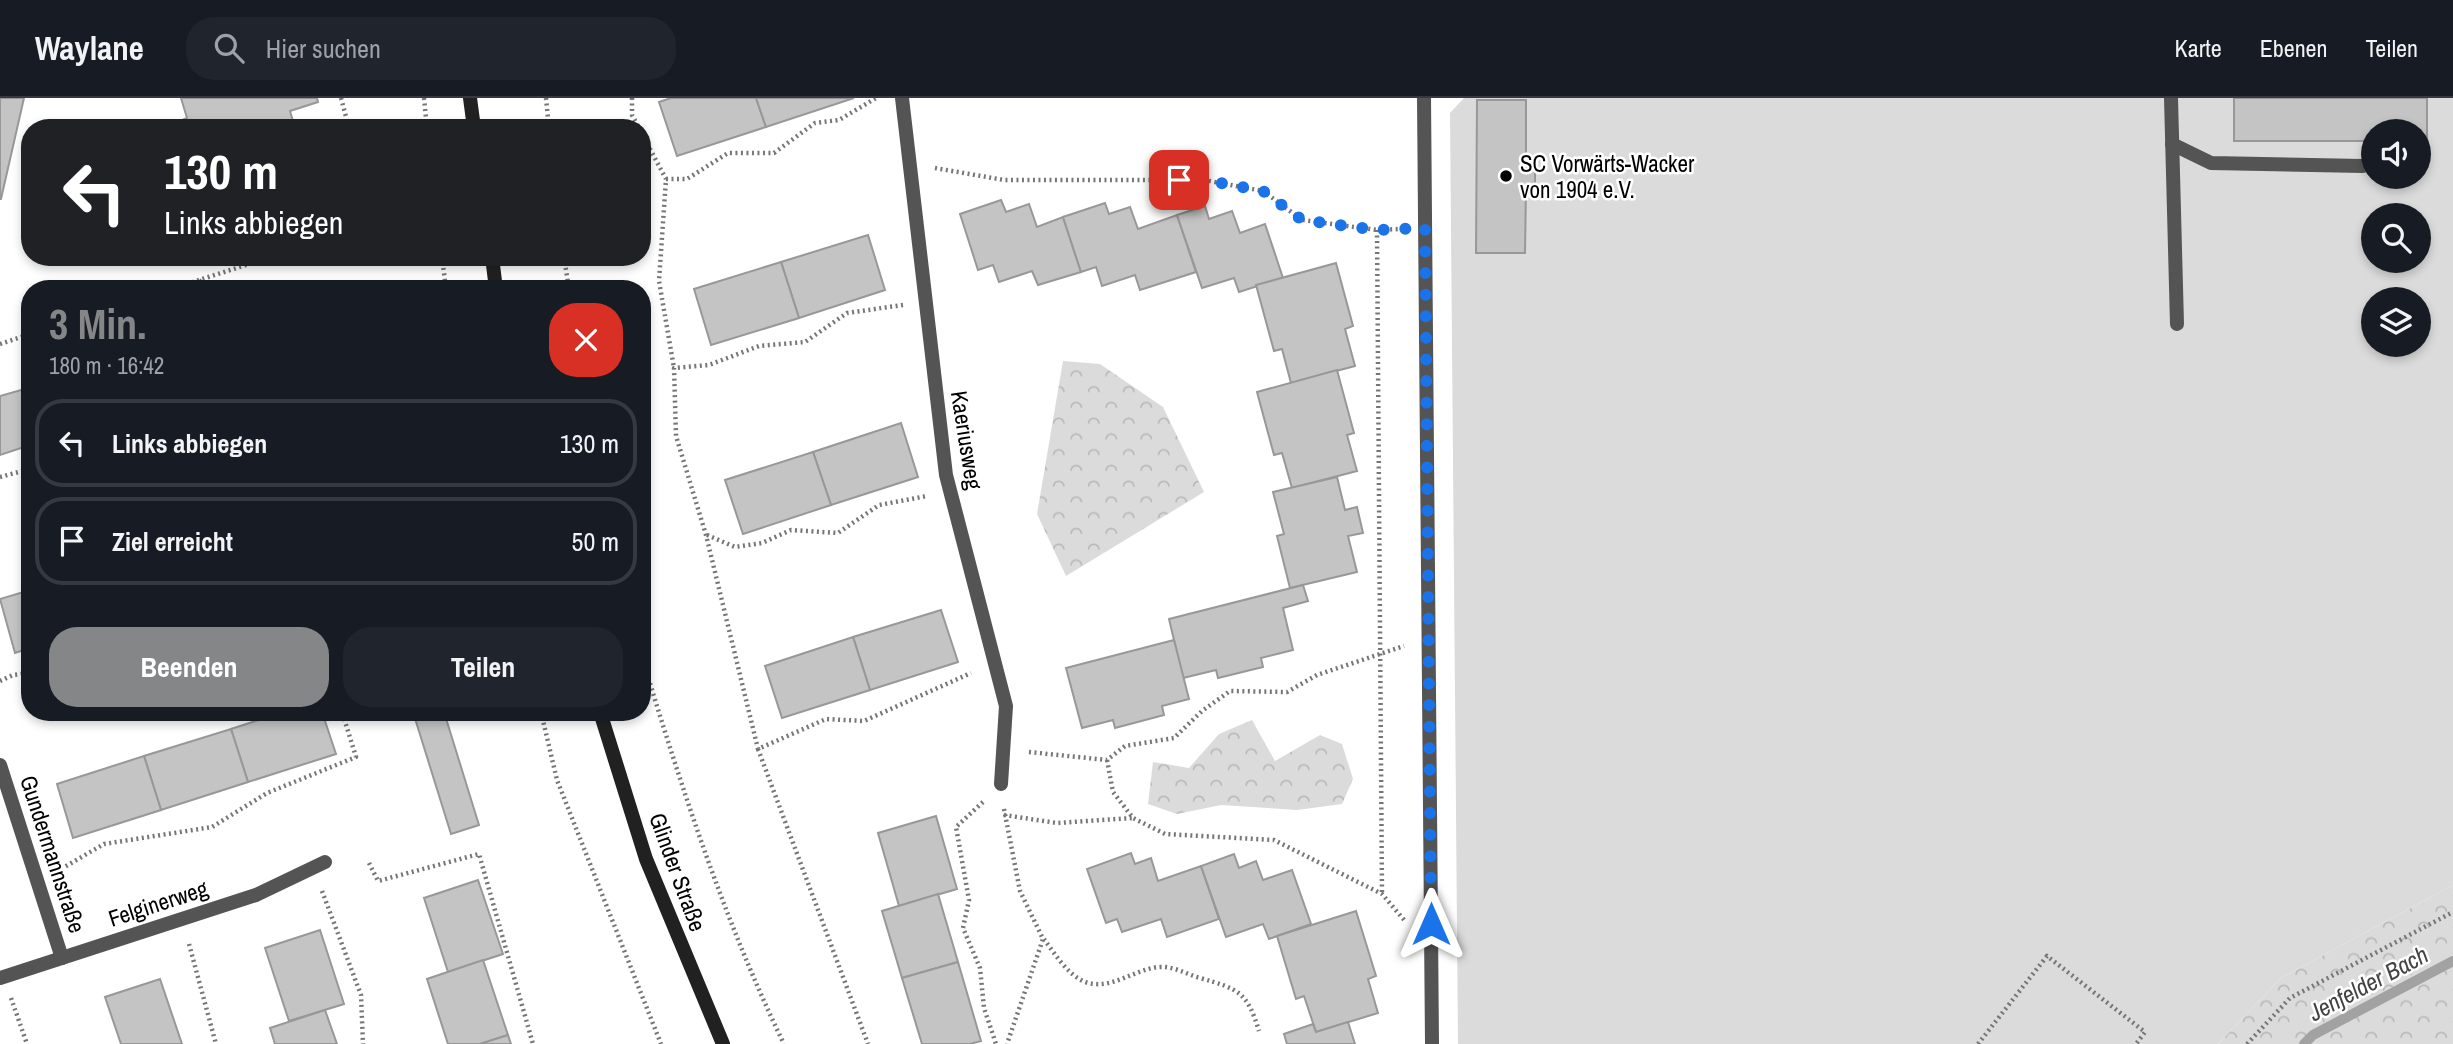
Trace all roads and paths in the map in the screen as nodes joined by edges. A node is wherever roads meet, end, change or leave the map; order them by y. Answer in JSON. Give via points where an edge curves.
{"nodes":[{"id":1,"x":341,"y":98,"type":"edge"},
{"id":2,"x":424,"y":98,"type":"edge"},
{"id":3,"x":470,"y":98,"type":"edge"},
{"id":4,"x":546,"y":98,"type":"edge"},
{"id":5,"x":632,"y":98,"type":"edge"},
{"id":6,"x":877,"y":98,"type":"edge"},
{"id":7,"x":902,"y":98,"type":"edge"},
{"id":8,"x":1424,"y":98,"type":"edge"},
{"id":9,"x":2171,"y":98,"type":"edge"},
{"id":10,"x":347,"y":119,"type":"edge"},
{"id":11,"x":426,"y":119,"type":"edge"},
{"id":12,"x":473,"y":119,"type":"edge"},
{"id":13,"x":548,"y":119,"type":"edge"},
{"id":14,"x":634,"y":119,"type":"edge"},
{"id":15,"x":2172,"y":144,"type":"junction"},
{"id":16,"x":651,"y":151,"type":"edge"},
{"id":17,"x":910,"y":164,"type":"junction"},
{"id":18,"x":2361,"y":166,"type":"edge"},
{"id":19,"x":666,"y":179,"type":"junction"},
{"id":20,"x":1425,"y":228,"type":"junction"},
{"id":21,"x":1377,"y":230,"type":"junction"},
{"id":22,"x":242,"y":266,"type":"edge"},
{"id":23,"x":198,"y":280,"type":"edge"},
{"id":24,"x":925,"y":302,"type":"junction"},
{"id":25,"x":2177,"y":324,"type":"dead end"},
{"id":26,"x":21,"y":337,"type":"edge"},
{"id":27,"x":0,"y":344,"type":"edge"},
{"id":28,"x":674,"y":368,"type":"junction"},
{"id":29,"x":21,"y":471,"type":"edge"},
{"id":30,"x":0,"y":477,"type":"edge"},
{"id":31,"x":951,"y":492,"type":"junction"},
{"id":32,"x":706,"y":535,"type":"junction"},
{"id":33,"x":1429,"y":637,"type":"junction"},
{"id":34,"x":1381,"y":653,"type":"junction"},
{"id":35,"x":994,"y":662,"type":"junction"},
{"id":36,"x":21,"y":674,"type":"edge"},
{"id":37,"x":0,"y":681,"type":"edge"},
{"id":38,"x":651,"y":687,"type":"edge"},
{"id":39,"x":345,"y":721,"type":"edge"},
{"id":40,"x":543,"y":721,"type":"edge"},
{"id":41,"x":603,"y":721,"type":"edge"},
{"id":42,"x":758,"y":749,"type":"junction"},
{"id":43,"x":1003,"y":749,"type":"junction"},
{"id":44,"x":1107,"y":760,"type":"junction"},
{"id":45,"x":0,"y":765,"type":"edge"},
{"id":46,"x":1001,"y":784,"type":"junction"},
{"id":47,"x":1004,"y":815,"type":"junction"},
{"id":48,"x":1133,"y":818,"type":"junction"},
{"id":49,"x":369,"y":863,"type":"dead end"},
{"id":50,"x":319,"y":865,"type":"joint"},
{"id":51,"x":38,"y":882,"type":"junction"},
{"id":52,"x":1382,"y":894,"type":"junction"},
{"id":53,"x":2453,"y":912,"type":"edge"},
{"id":54,"x":182,"y":919,"type":"junction"},
{"id":55,"x":1043,"y":939,"type":"junction"},
{"id":56,"x":1431,"y":950,"type":"junction"},
{"id":57,"x":62,"y":958,"type":"junction"},
{"id":58,"x":2,"y":977,"type":"edge"},
{"id":59,"x":1259,"y":1031,"type":"dead end"},
{"id":60,"x":27,"y":1044,"type":"edge"},
{"id":61,"x":216,"y":1044,"type":"edge"},
{"id":62,"x":363,"y":1044,"type":"edge"},
{"id":63,"x":533,"y":1044,"type":"edge"},
{"id":64,"x":661,"y":1044,"type":"edge"},
{"id":65,"x":723,"y":1044,"type":"edge"},
{"id":66,"x":784,"y":1044,"type":"edge"},
{"id":67,"x":868,"y":1044,"type":"edge"},
{"id":68,"x":996,"y":1044,"type":"edge"},
{"id":69,"x":1007,"y":1044,"type":"edge"},
{"id":70,"x":1432,"y":1044,"type":"edge"},
{"id":71,"x":1978,"y":1044,"type":"edge"},
{"id":72,"x":2136,"y":1044,"type":"edge"},
{"id":73,"x":2247,"y":1044,"type":"edge"}],
"edges":[{"from":1,"to":10,"type":"path"},
{"from":2,"to":11,"type":"path"},
{"from":3,"to":12,"type":"main road"},
{"from":4,"to":13,"type":"path"},
{"from":5,"to":14,"type":"path"},
{"from":6,"to":19,"type":"path","via":[[839,120],[815,123],[774,153],[728,153],[687,179]]},
{"from":7,"to":17,"type":"street","name":"Kaeriusweg"},
{"from":8,"to":20,"type":"street"},
{"from":9,"to":15,"type":"street"},
{"from":15,"to":18,"type":"street","via":[[2210,163]]},
{"from":15,"to":25,"type":"street"},
{"from":16,"to":19,"type":"path"},
{"from":17,"to":21,"type":"path","via":[[1004,180],[1204,180],[1263,191],[1302,220]]},
{"from":17,"to":24,"type":"street","name":"Kaeriusweg"},
{"from":19,"to":28,"type":"path","via":[[659,281]]},
{"from":20,"to":21,"type":"path"},
{"from":20,"to":33,"type":"street"},
{"from":21,"to":34,"type":"path"},
{"from":22,"to":23,"type":"path"},
{"from":24,"to":28,"type":"path","via":[[847,313],[805,342],[759,346],[709,365]]},
{"from":24,"to":31,"type":"street","name":"Kaeriusweg"},
{"from":26,"to":27,"type":"path"},
{"from":28,"to":32,"type":"path","via":[[676,436]]},
{"from":29,"to":30,"type":"path"},
{"from":31,"to":32,"type":"path","via":[[879,505],[838,533],[792,530],[762,544],[735,547]]},
{"from":31,"to":35,"type":"street","name":"Kaeriusweg"},
{"from":32,"to":42,"type":"path"},
{"from":33,"to":34,"type":"path"},
{"from":33,"to":56,"type":"street"},
{"from":34,"to":44,"type":"path","via":[[1317,675],[1287,692],[1230,691],[1174,738],[1125,746]]},
{"from":34,"to":52,"type":"path"},
{"from":35,"to":42,"type":"path","via":[[864,721],[826,719]]},
{"from":35,"to":43,"type":"street","name":"Kaeriusweg","via":[[1006,706]]},
{"from":36,"to":37,"type":"path"},
{"from":38,"to":66,"type":"path","via":[[714,877]]},
{"from":39,"to":51,"type":"path","via":[[356,757],[267,793],[212,827],[104,844]]},
{"from":40,"to":64,"type":"path","via":[[557,780]]},
{"from":41,"to":65,"type":"main road","name":"Glinder Straße","via":[[646,859]]},
{"from":42,"to":67,"type":"path"},
{"from":43,"to":44,"type":"path"},
{"from":43,"to":46,"type":"street","name":"Kaeriusweg"},
{"from":44,"to":48,"type":"path","via":[[1113,792]]},
{"from":45,"to":51,"type":"street","name":"Gundermannstraße"},
{"from":46,"to":47,"type":"path"},
{"from":46,"to":68,"type":"path","via":[[956,827],[969,900],[962,928],[979,968],[984,1008]]},
{"from":47,"to":48,"type":"path","via":[[1057,823]]},
{"from":47,"to":55,"type":"path","via":[[1020,891]]},
{"from":48,"to":52,"type":"path","via":[[1165,834],[1274,840]]},
{"from":49,"to":63,"type":"path","via":[[378,881],[478,854]]},
{"from":50,"to":54,"type":"street","name":"Felginerweg","via":[[256,895]]},
{"from":50,"to":62,"type":"path","via":[[361,995]]},
{"from":51,"to":57,"type":"street","name":"Gundermannstraße"},
{"from":52,"to":56,"type":"path"},
{"from":53,"to":73,"type":"path","via":[[2290,998]]},
{"from":54,"to":57,"type":"street","name":"Felginerweg"},
{"from":54,"to":61,"type":"path"},
{"from":55,"to":59,"type":"path","via":[[1062,964],[1084,982],[1108,984],[1157,967],[1219,981],[1236,989],[1252,1006]]},
{"from":55,"to":69,"type":"path"},
{"from":56,"to":70,"type":"street"},
{"from":57,"to":58,"type":"street","name":"Felginerweg"},
{"from":58,"to":60,"type":"path"},
{"from":71,"to":72,"type":"path","via":[[2047,956],[2145,1032]]}]}
